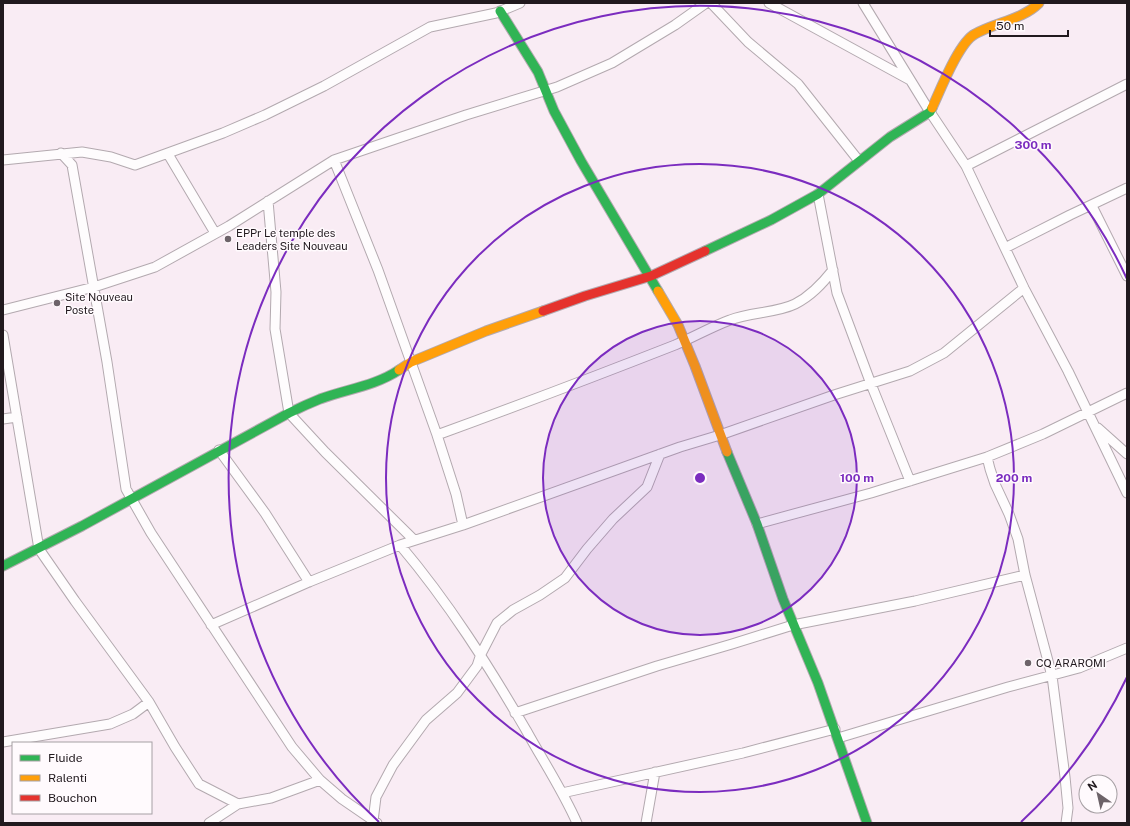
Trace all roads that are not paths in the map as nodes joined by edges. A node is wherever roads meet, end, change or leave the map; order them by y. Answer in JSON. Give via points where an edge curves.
{"nodes":[{"id":1,"x":520,"y":3,"type":"edge"},
{"id":2,"x":706,"y":3,"type":"edge"},
{"id":3,"x":711,"y":3,"type":"edge"},
{"id":4,"x":769,"y":3,"type":"edge"},
{"id":5,"x":863,"y":3,"type":"edge"},
{"id":6,"x":1039,"y":3,"type":"edge"},
{"id":7,"x":500,"y":11,"type":"junction"},
{"id":8,"x":911,"y":80,"type":"junction"},
{"id":9,"x":1127,"y":84,"type":"edge"},
{"id":10,"x":546,"y":91,"type":"junction"},
{"id":11,"x":930,"y":112,"type":"junction"},
{"id":12,"x":61,"y":153,"type":"junction"},
{"id":13,"x":168,"y":154,"type":"junction"},
{"id":14,"x":3,"y":160,"type":"edge"},
{"id":15,"x":334,"y":160,"type":"junction"},
{"id":16,"x":859,"y":161,"type":"junction"},
{"id":17,"x":966,"y":166,"type":"junction"},
{"id":18,"x":1127,"y":188,"type":"edge"},
{"id":19,"x":818,"y":194,"type":"junction"},
{"id":20,"x":268,"y":201,"type":"junction"},
{"id":21,"x":1092,"y":206,"type":"junction"},
{"id":22,"x":215,"y":233,"type":"junction"},
{"id":23,"x":1005,"y":248,"type":"junction"},
{"id":24,"x":833,"y":270,"type":"junction"},
{"id":25,"x":650,"y":276,"type":"junction"},
{"id":26,"x":1127,"y":276,"type":"edge"},
{"id":27,"x":94,"y":287,"type":"junction"},
{"id":28,"x":1024,"y":288,"type":"junction"},
{"id":29,"x":3,"y":310,"type":"edge"},
{"id":30,"x":3,"y":335,"type":"edge"},
{"id":31,"x":685,"y":341,"type":"junction"},
{"id":32,"x":411,"y":362,"type":"junction"},
{"id":33,"x":871,"y":384,"type":"junction"},
{"id":34,"x":1127,"y":393,"type":"edge"},
{"id":35,"x":290,"y":413,"type":"junction"},
{"id":36,"x":1088,"y":413,"type":"junction"},
{"id":37,"x":17,"y":417,"type":"junction"},
{"id":38,"x":3,"y":419,"type":"edge"},
{"id":39,"x":1094,"y":424,"type":"junction"},
{"id":40,"x":437,"y":435,"type":"junction"},
{"id":41,"x":720,"y":435,"type":"junction"},
{"id":42,"x":219,"y":450,"type":"junction"},
{"id":43,"x":660,"y":454,"type":"junction"},
{"id":44,"x":1127,"y":454,"type":"edge"},
{"id":45,"x":987,"y":457,"type":"junction"},
{"id":46,"x":910,"y":481,"type":"junction"},
{"id":47,"x":1127,"y":493,"type":"edge"},
{"id":48,"x":131,"y":499,"type":"junction"},
{"id":49,"x":757,"y":524,"type":"junction"},
{"id":50,"x":463,"y":526,"type":"junction"},
{"id":51,"x":414,"y":540,"type":"junction"},
{"id":52,"x":400,"y":545,"type":"junction"},
{"id":53,"x":39,"y":549,"type":"junction"},
{"id":54,"x":3,"y":566,"type":"edge"},
{"id":55,"x":1025,"y":575,"type":"junction"},
{"id":56,"x":309,"y":582,"type":"junction"},
{"id":57,"x":211,"y":625,"type":"junction"},
{"id":58,"x":793,"y":625,"type":"junction"},
{"id":59,"x":1127,"y":648,"type":"edge"},
{"id":60,"x":481,"y":654,"type":"junction"},
{"id":61,"x":1052,"y":676,"type":"junction"},
{"id":62,"x":149,"y":702,"type":"junction"},
{"id":63,"x":515,"y":713,"type":"junction"},
{"id":64,"x":835,"y":729,"type":"junction"},
{"id":65,"x":838,"y":738,"type":"junction"},
{"id":66,"x":3,"y":742,"type":"edge"},
{"id":67,"x":655,"y":772,"type":"junction"},
{"id":68,"x":320,"y":780,"type":"junction"},
{"id":69,"x":562,"y":793,"type":"junction"},
{"id":70,"x":238,"y":804,"type":"junction"},
{"id":71,"x":375,"y":822,"type":"edge"},
{"id":72,"x":209,"y":823,"type":"edge"},
{"id":73,"x":578,"y":823,"type":"edge"},
{"id":74,"x":646,"y":823,"type":"edge"},
{"id":75,"x":867,"y":823,"type":"edge"},
{"id":76,"x":1066,"y":823,"type":"edge"}],
"edges":[{"from":1,"to":7,"type":"street"},
{"from":2,"to":10,"type":"street","via":[[612,62]]},
{"from":3,"to":16,"type":"street","via":[[748,42],[798,84]]},
{"from":4,"to":8,"type":"street"},
{"from":5,"to":8,"type":"street"},
{"from":6,"to":11,"type":"street","via":[[1031,11],[974,34],[965,43]]},
{"from":7,"to":10,"type":"street","via":[[538,72]]},
{"from":7,"to":13,"type":"street","via":[[430,26],[324,86],[265,115]]},
{"from":8,"to":11,"type":"street"},
{"from":9,"to":17,"type":"street"},
{"from":10,"to":15,"type":"street"},
{"from":10,"to":25,"type":"street","via":[[581,161]]},
{"from":11,"to":16,"type":"street","via":[[890,137]]},
{"from":11,"to":17,"type":"street"},
{"from":12,"to":13,"type":"street","via":[[82,152],[111,157],[135,166]]},
{"from":12,"to":14,"type":"street"},
{"from":12,"to":27,"type":"street","via":[[72,165]]},
{"from":13,"to":22,"type":"street"},
{"from":15,"to":20,"type":"street"},
{"from":15,"to":32,"type":"street"},
{"from":16,"to":19,"type":"street"},
{"from":17,"to":23,"type":"street"},
{"from":18,"to":21,"type":"street"},
{"from":19,"to":24,"type":"street"},
{"from":19,"to":25,"type":"street","via":[[771,220]]},
{"from":20,"to":22,"type":"street"},
{"from":20,"to":35,"type":"street","via":[[276,292],[275,329]]},
{"from":21,"to":23,"type":"street"},
{"from":21,"to":26,"type":"street"},
{"from":22,"to":27,"type":"street","via":[[155,267]]},
{"from":23,"to":28,"type":"street"},
{"from":24,"to":31,"type":"street","via":[[823,283],[794,305],[748,314]]},
{"from":24,"to":33,"type":"street","via":[[837,293]]},
{"from":25,"to":31,"type":"street"},
{"from":25,"to":32,"type":"street","via":[[486,331]]},
{"from":27,"to":29,"type":"street"},
{"from":27,"to":48,"type":"street","via":[[126,489]]},
{"from":28,"to":33,"type":"street","via":[[944,353],[910,371]]},
{"from":28,"to":36,"type":"street"},
{"from":30,"to":37,"type":"street"},
{"from":31,"to":40,"type":"street"},
{"from":31,"to":41,"type":"street"},
{"from":32,"to":35,"type":"street","via":[[388,377],[320,399]]},
{"from":32,"to":40,"type":"street"},
{"from":33,"to":41,"type":"street","via":[[834,394]]},
{"from":33,"to":46,"type":"street"},
{"from":34,"to":36,"type":"street"},
{"from":35,"to":42,"type":"street"},
{"from":35,"to":51,"type":"street","via":[[325,452]]},
{"from":36,"to":39,"type":"street"},
{"from":36,"to":45,"type":"street"},
{"from":37,"to":38,"type":"street"},
{"from":37,"to":53,"type":"street"},
{"from":39,"to":44,"type":"street"},
{"from":39,"to":47,"type":"street"},
{"from":40,"to":50,"type":"street","via":[[452,478]]},
{"from":41,"to":43,"type":"street"},
{"from":41,"to":49,"type":"street"},
{"from":42,"to":48,"type":"street"},
{"from":42,"to":56,"type":"street","via":[[265,513]]},
{"from":43,"to":50,"type":"street"},
{"from":43,"to":60,"type":"street","via":[[647,487],[614,519],[565,578],[513,610],[497,623]]},
{"from":45,"to":46,"type":"street"},
{"from":45,"to":55,"type":"street","via":[[995,484],[1018,539]]},
{"from":46,"to":49,"type":"street"},
{"from":48,"to":53,"type":"street"},
{"from":48,"to":57,"type":"street"},
{"from":49,"to":58,"type":"street"},
{"from":50,"to":51,"type":"street"},
{"from":51,"to":52,"type":"street"},
{"from":52,"to":56,"type":"street"},
{"from":52,"to":60,"type":"street","via":[[445,602]]},
{"from":53,"to":54,"type":"street"},
{"from":53,"to":62,"type":"street"},
{"from":55,"to":58,"type":"street","via":[[915,601]]},
{"from":55,"to":61,"type":"street"},
{"from":56,"to":57,"type":"street"},
{"from":57,"to":68,"type":"street","via":[[292,747]]},
{"from":58,"to":63,"type":"street"},
{"from":58,"to":64,"type":"street"},
{"from":59,"to":61,"type":"street"},
{"from":60,"to":63,"type":"street"},
{"from":60,"to":71,"type":"street","via":[[477,666],[457,693],[426,720],[393,765],[376,797]]},
{"from":61,"to":65,"type":"street"},
{"from":61,"to":76,"type":"street","via":[[1068,808]]},
{"from":62,"to":66,"type":"street","via":[[133,714],[110,724]]},
{"from":62,"to":70,"type":"street","via":[[174,747],[199,784]]},
{"from":63,"to":69,"type":"street"},
{"from":64,"to":65,"type":"street"},
{"from":64,"to":67,"type":"street"},
{"from":65,"to":75,"type":"street"},
{"from":67,"to":69,"type":"street"},
{"from":67,"to":74,"type":"street"},
{"from":68,"to":70,"type":"street","via":[[271,798]]},
{"from":68,"to":71,"type":"street"},
{"from":69,"to":73,"type":"street"},
{"from":70,"to":72,"type":"street"}]}
